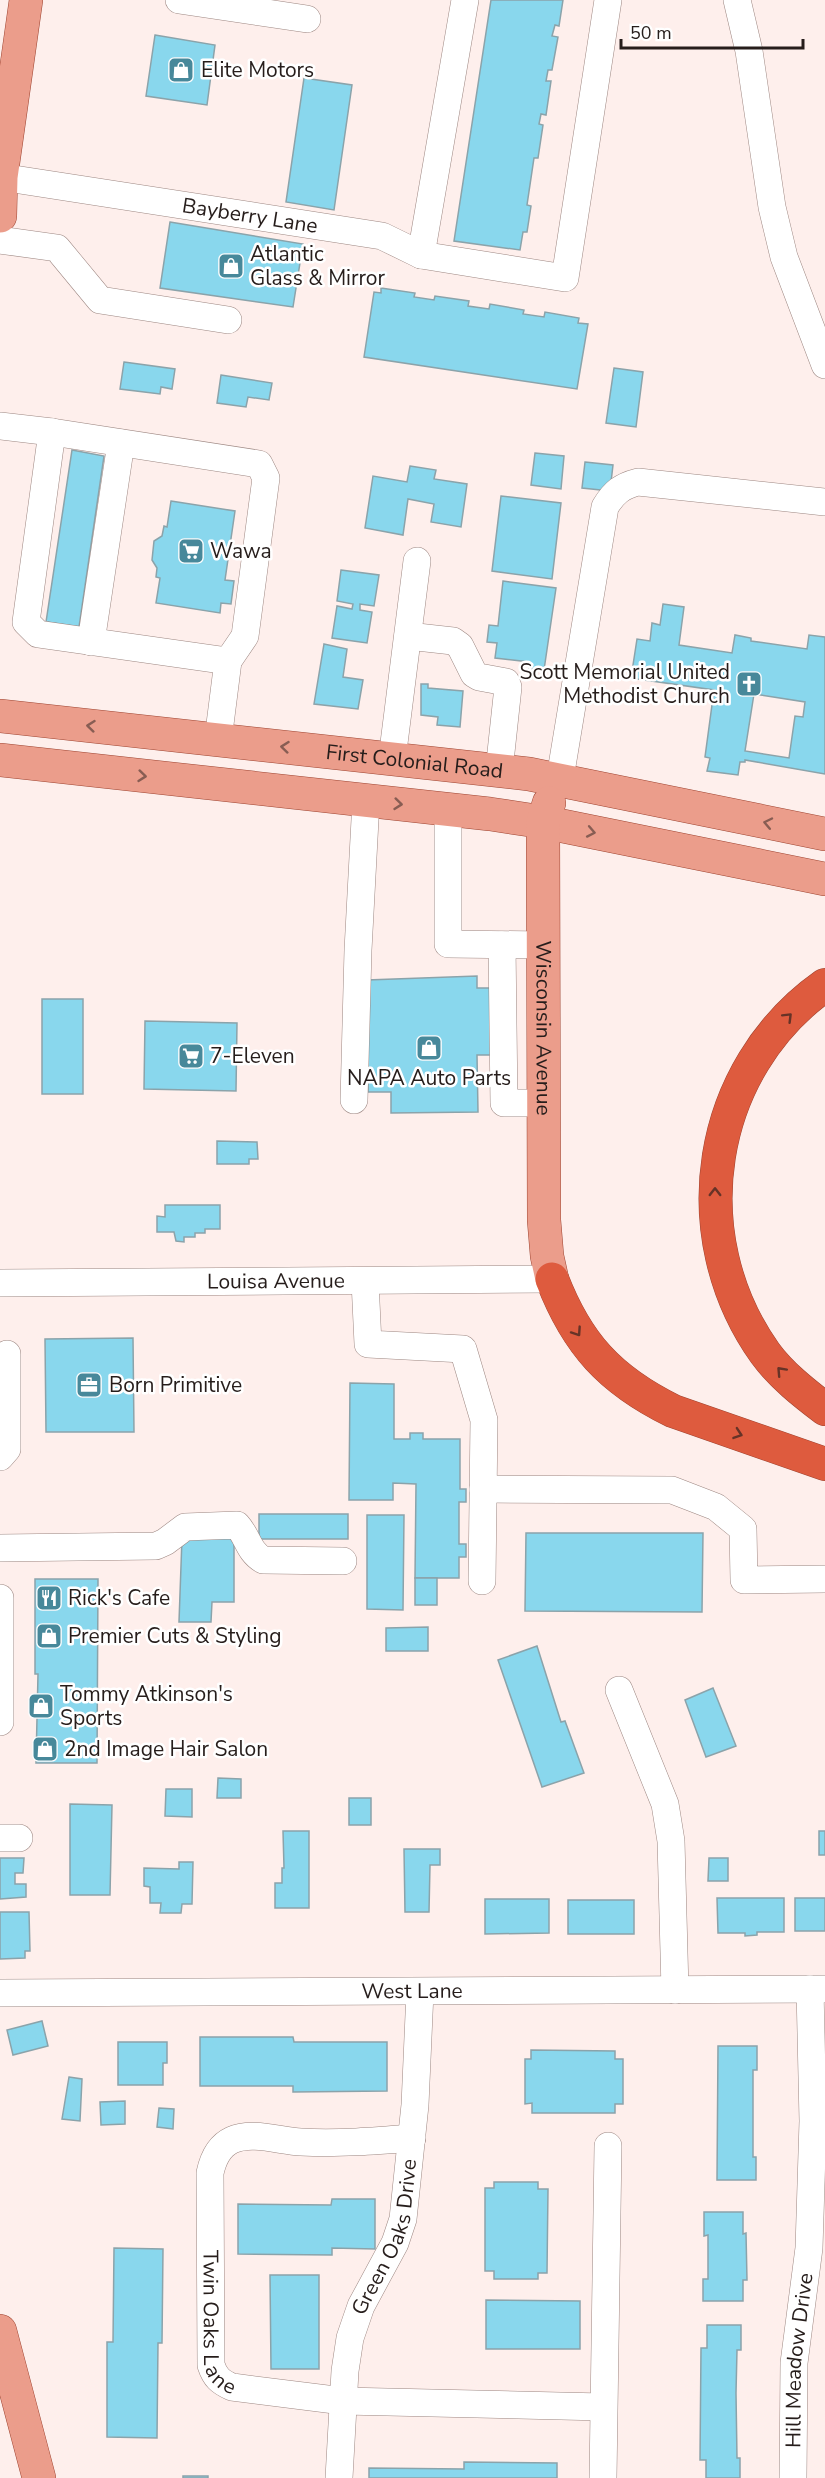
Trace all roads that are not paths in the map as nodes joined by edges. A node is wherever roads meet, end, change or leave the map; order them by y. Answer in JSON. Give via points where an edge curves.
{"nodes":[{"id":1,"x":26,"y":0,"type":"edge"},
{"id":2,"x":179,"y":0,"type":"edge"},
{"id":3,"x":465,"y":0,"type":"edge"},
{"id":4,"x":608,"y":0,"type":"edge"},
{"id":5,"x":737,"y":0,"type":"edge"},
{"id":6,"x":307,"y":19,"type":"dead end"},
{"id":7,"x":10,"y":33,"type":"edge"},
{"id":8,"x":1,"y":179,"type":"edge"},
{"id":9,"x":0,"y":216,"type":"edge"},
{"id":10,"x":0,"y":240,"type":"edge"},
{"id":11,"x":421,"y":255,"type":"junction"},
{"id":12,"x":228,"y":320,"type":"dead end"},
{"id":13,"x":825,"y":365,"type":"edge"},
{"id":14,"x":0,"y":426,"type":"edge"},
{"id":15,"x":52,"y":432,"type":"junction"},
{"id":16,"x":121,"y":443,"type":"junction"},
{"id":17,"x":825,"y":502,"type":"edge"},
{"id":18,"x":417,"y":561,"type":"dead end"},
{"id":19,"x":408,"y":636,"type":"junction"},
{"id":20,"x":91,"y":642,"type":"junction"},
{"id":21,"x":228,"y":661,"type":"junction"},
{"id":22,"x":0,"y":716,"type":"edge"},
{"id":23,"x":218,"y":740,"type":"junction"},
{"id":24,"x":392,"y":759,"type":"junction"},
{"id":25,"x":0,"y":760,"type":"edge"},
{"id":26,"x":500,"y":771,"type":"junction"},
{"id":27,"x":556,"y":779,"type":"junction"},
{"id":28,"x":366,"y":801,"type":"junction"},
{"id":29,"x":448,"y":810,"type":"junction"},
{"id":30,"x":543,"y":822,"type":"junction"},
{"id":31,"x":825,"y":834,"type":"edge"},
{"id":32,"x":825,"y":879,"type":"edge"},
{"id":33,"x":502,"y":945,"type":"junction"},
{"id":34,"x":544,"y":945,"type":"junction"},
{"id":35,"x":825,"y":985,"type":"edge"},
{"id":36,"x":354,"y":1100,"type":"dead end"},
{"id":37,"x":546,"y":1103,"type":"junction"},
{"id":38,"x":552,"y":1280,"type":"junction"},
{"id":39,"x":365,"y":1281,"type":"junction"},
{"id":40,"x":0,"y":1283,"type":"edge"},
{"id":41,"x":7,"y":1354,"type":"dead end"},
{"id":42,"x":825,"y":1409,"type":"edge"},
{"id":43,"x":0,"y":1457,"type":"edge"},
{"id":44,"x":825,"y":1464,"type":"edge"},
{"id":45,"x":483,"y":1489,"type":"junction"},
{"id":46,"x":0,"y":1548,"type":"edge"},
{"id":47,"x":343,"y":1561,"type":"dead end"},
{"id":48,"x":0,"y":1579,"type":"edge"},
{"id":49,"x":825,"y":1579,"type":"edge"},
{"id":50,"x":482,"y":1581,"type":"dead end"},
{"id":51,"x":0,"y":1598,"type":"edge"},
{"id":52,"x":619,"y":1690,"type":"dead end"},
{"id":53,"x":0,"y":1722,"type":"edge"},
{"id":54,"x":818,"y":1989,"type":"edge"},
{"id":55,"x":675,"y":1990,"type":"junction"},
{"id":56,"x":0,"y":1992,"type":"edge"},
{"id":57,"x":420,"y":1992,"type":"junction"},
{"id":58,"x":412,"y":2138,"type":"junction"},
{"id":59,"x":609,"y":2146,"type":"dead end"},
{"id":60,"x":0,"y":2331,"type":"edge"},
{"id":61,"x":343,"y":2402,"type":"junction"},
{"id":62,"x":603,"y":2407,"type":"junction"},
{"id":63,"x":39,"y":2478,"type":"edge"},
{"id":64,"x":339,"y":2478,"type":"edge"},
{"id":65,"x":603,"y":2478,"type":"edge"},
{"id":66,"x":793,"y":2478,"type":"edge"}],
"edges":[{"from":1,"to":7,"type":"main road"},
{"from":2,"to":6,"type":"street"},
{"from":3,"to":11,"type":"street"},
{"from":4,"to":11,"type":"street","name":"Bayberry Lane","via":[[565,278]]},
{"from":5,"to":13,"type":"street","via":[[781,247]]},
{"from":7,"to":8,"type":"main road"},
{"from":8,"to":9,"type":"main road"},
{"from":8,"to":11,"type":"street","name":"Bayberry Lane","via":[[382,236]]},
{"from":10,"to":12,"type":"street","via":[[57,248],[100,300]]},
{"from":14,"to":15,"type":"street"},
{"from":15,"to":16,"type":"street"},
{"from":15,"to":20,"type":"street","via":[[26,622],[38,634]]},
{"from":16,"to":20,"type":"street"},
{"from":16,"to":21,"type":"street","via":[[259,464],[266,478],[245,636]]},
{"from":17,"to":27,"type":"street","via":[[638,482],[624,485],[612,495],[605,507],[562,766]]},
{"from":18,"to":19,"type":"street"},
{"from":19,"to":24,"type":"street"},
{"from":19,"to":26,"type":"street","via":[[453,641],[460,646],[474,674],[506,682]]},
{"from":20,"to":21,"type":"street"},
{"from":21,"to":23,"type":"street"},
{"from":23,"to":22,"type":"main road","name":"First Colonial Road","one_way":true},
{"from":24,"to":23,"type":"main road","name":"First Colonial Road","one_way":true},
{"from":24,"to":26,"type":"main road","name":"First Colonial Road"},
{"from":25,"to":28,"type":"main road","one_way":true},
{"from":26,"to":27,"type":"main road","name":"First Colonial Road"},
{"from":27,"to":30,"type":"main road","name":"Wisconsin Avenue"},
{"from":31,"to":27,"type":"main road","name":"First Colonial Road","one_way":true},
{"from":28,"to":29,"type":"main road","one_way":true},
{"from":28,"to":36,"type":"street"},
{"from":29,"to":30,"type":"main road"},
{"from":29,"to":33,"type":"street","via":[[448,944]]},
{"from":30,"to":32,"type":"main road","one_way":true},
{"from":30,"to":34,"type":"main road","name":"Wisconsin Avenue"},
{"from":33,"to":34,"type":"street"},
{"from":33,"to":37,"type":"street","via":[[504,1104]]},
{"from":34,"to":37,"type":"main road","name":"Wisconsin Avenue"},
{"from":42,"to":35,"type":"highway","one_way":true,"via":[[766,1355],[748,1326],[731,1288],[715,1215],[715,1176],[732,1102],[752,1064],[781,1024]]},
{"from":37,"to":38,"type":"main road","name":"Wisconsin Avenue","via":[[544,1220]]},
{"from":38,"to":39,"type":"street","name":"Louisa Avenue"},
{"from":38,"to":44,"type":"highway","one_way":true,"via":[[564,1312],[578,1334],[610,1369],[646,1397],[673,1412]]},
{"from":39,"to":40,"type":"street","name":"Louisa Avenue"},
{"from":39,"to":45,"type":"street","via":[[368,1344],[463,1349],[484,1420]]},
{"from":41,"to":43,"type":"street","via":[[7,1449]]},
{"from":45,"to":49,"type":"street","via":[[672,1490],[716,1507],[743,1529],[744,1580]]},
{"from":45,"to":50,"type":"street"},
{"from":46,"to":47,"type":"street","via":[[156,1546],[185,1527],[237,1525],[253,1554],[263,1560]]},
{"from":48,"to":51,"type":"street"},
{"from":51,"to":53,"type":"street"},
{"from":52,"to":55,"type":"street","via":[[666,1813],[671,1841]]},
{"from":54,"to":55,"type":"street","name":"West Lane"},
{"from":54,"to":66,"type":"street","name":"Hill Meadow Drive","via":[[809,2248],[794,2363]]},
{"from":55,"to":57,"type":"street","name":"West Lane"},
{"from":56,"to":57,"type":"street","name":"West Lane"},
{"from":57,"to":58,"type":"street","name":"Green Oaks Drive"},
{"from":58,"to":61,"type":"street","name":"Green Oaks Drive","via":[[403,2219],[350,2338]]},
{"from":58,"to":61,"type":"street","name":"Twin Oaks Lane","via":[[301,2142],[245,2136],[231,2140],[212,2161],[214,2375],[232,2387]]},
{"from":59,"to":62,"type":"street"},
{"from":60,"to":63,"type":"main road"},
{"from":61,"to":62,"type":"street","name":"Twin Oaks Lane"},
{"from":61,"to":64,"type":"street","name":"Green Oaks Drive"},
{"from":62,"to":65,"type":"street"}]}
